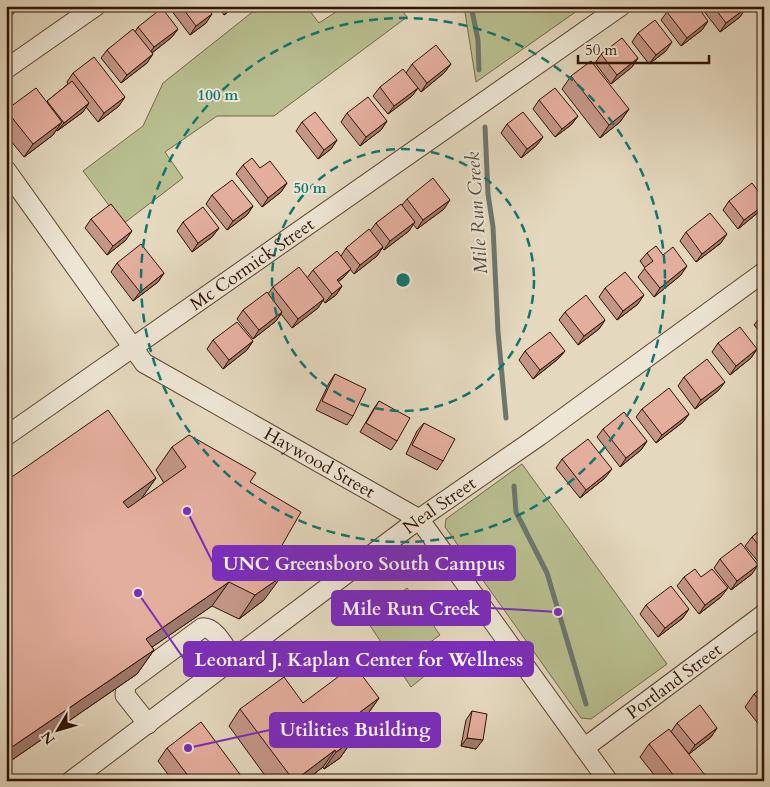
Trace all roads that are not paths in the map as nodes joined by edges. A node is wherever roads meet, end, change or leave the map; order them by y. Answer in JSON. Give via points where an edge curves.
{"nodes":[{"id":1,"x":96,"y":6,"type":"edge"},
{"id":2,"x":621,"y":6,"type":"edge"},
{"id":3,"x":6,"y":69,"type":"edge"},
{"id":4,"x":6,"y":170,"type":"edge"},
{"id":5,"x":764,"y":272,"type":"edge"},
{"id":6,"x":133,"y":347,"type":"junction"},
{"id":7,"x":6,"y":436,"type":"edge"},
{"id":8,"x":419,"y":518,"type":"junction"},
{"id":9,"x":764,"y":614,"type":"edge"},
{"id":10,"x":233,"y":659,"type":"junction"},
{"id":11,"x":148,"y":724,"type":"junction"},
{"id":12,"x":584,"y":748,"type":"junction"},
{"id":13,"x":605,"y":780,"type":"edge"},
{"id":14,"x":71,"y":781,"type":"edge"}],
"edges":[{"from":1,"to":3,"type":"street"},
{"from":2,"to":6,"type":"street","name":"Mc Cormick Street"},
{"from":4,"to":6,"type":"street","name":"Haywood Street"},
{"from":5,"to":8,"type":"street","name":"Neal Street","via":[[539,436]]},
{"from":6,"to":7,"type":"street","name":"Mc Cormick Street"},
{"from":6,"to":8,"type":"street","name":"Haywood Street","via":[[144,363]]},
{"from":8,"to":10,"type":"street","name":"Neal Street"},
{"from":8,"to":12,"type":"street","name":"Haywood Street"},
{"from":9,"to":12,"type":"street","name":"Portland Street"},
{"from":10,"to":11,"type":"street","name":"Neal Street"},
{"from":10,"to":11,"type":"street","via":[[212,630],[206,627],[126,684],[124,694]]},
{"from":11,"to":14,"type":"street","name":"Neal Street"},
{"from":12,"to":13,"type":"street","name":"Haywood Street"}]}
